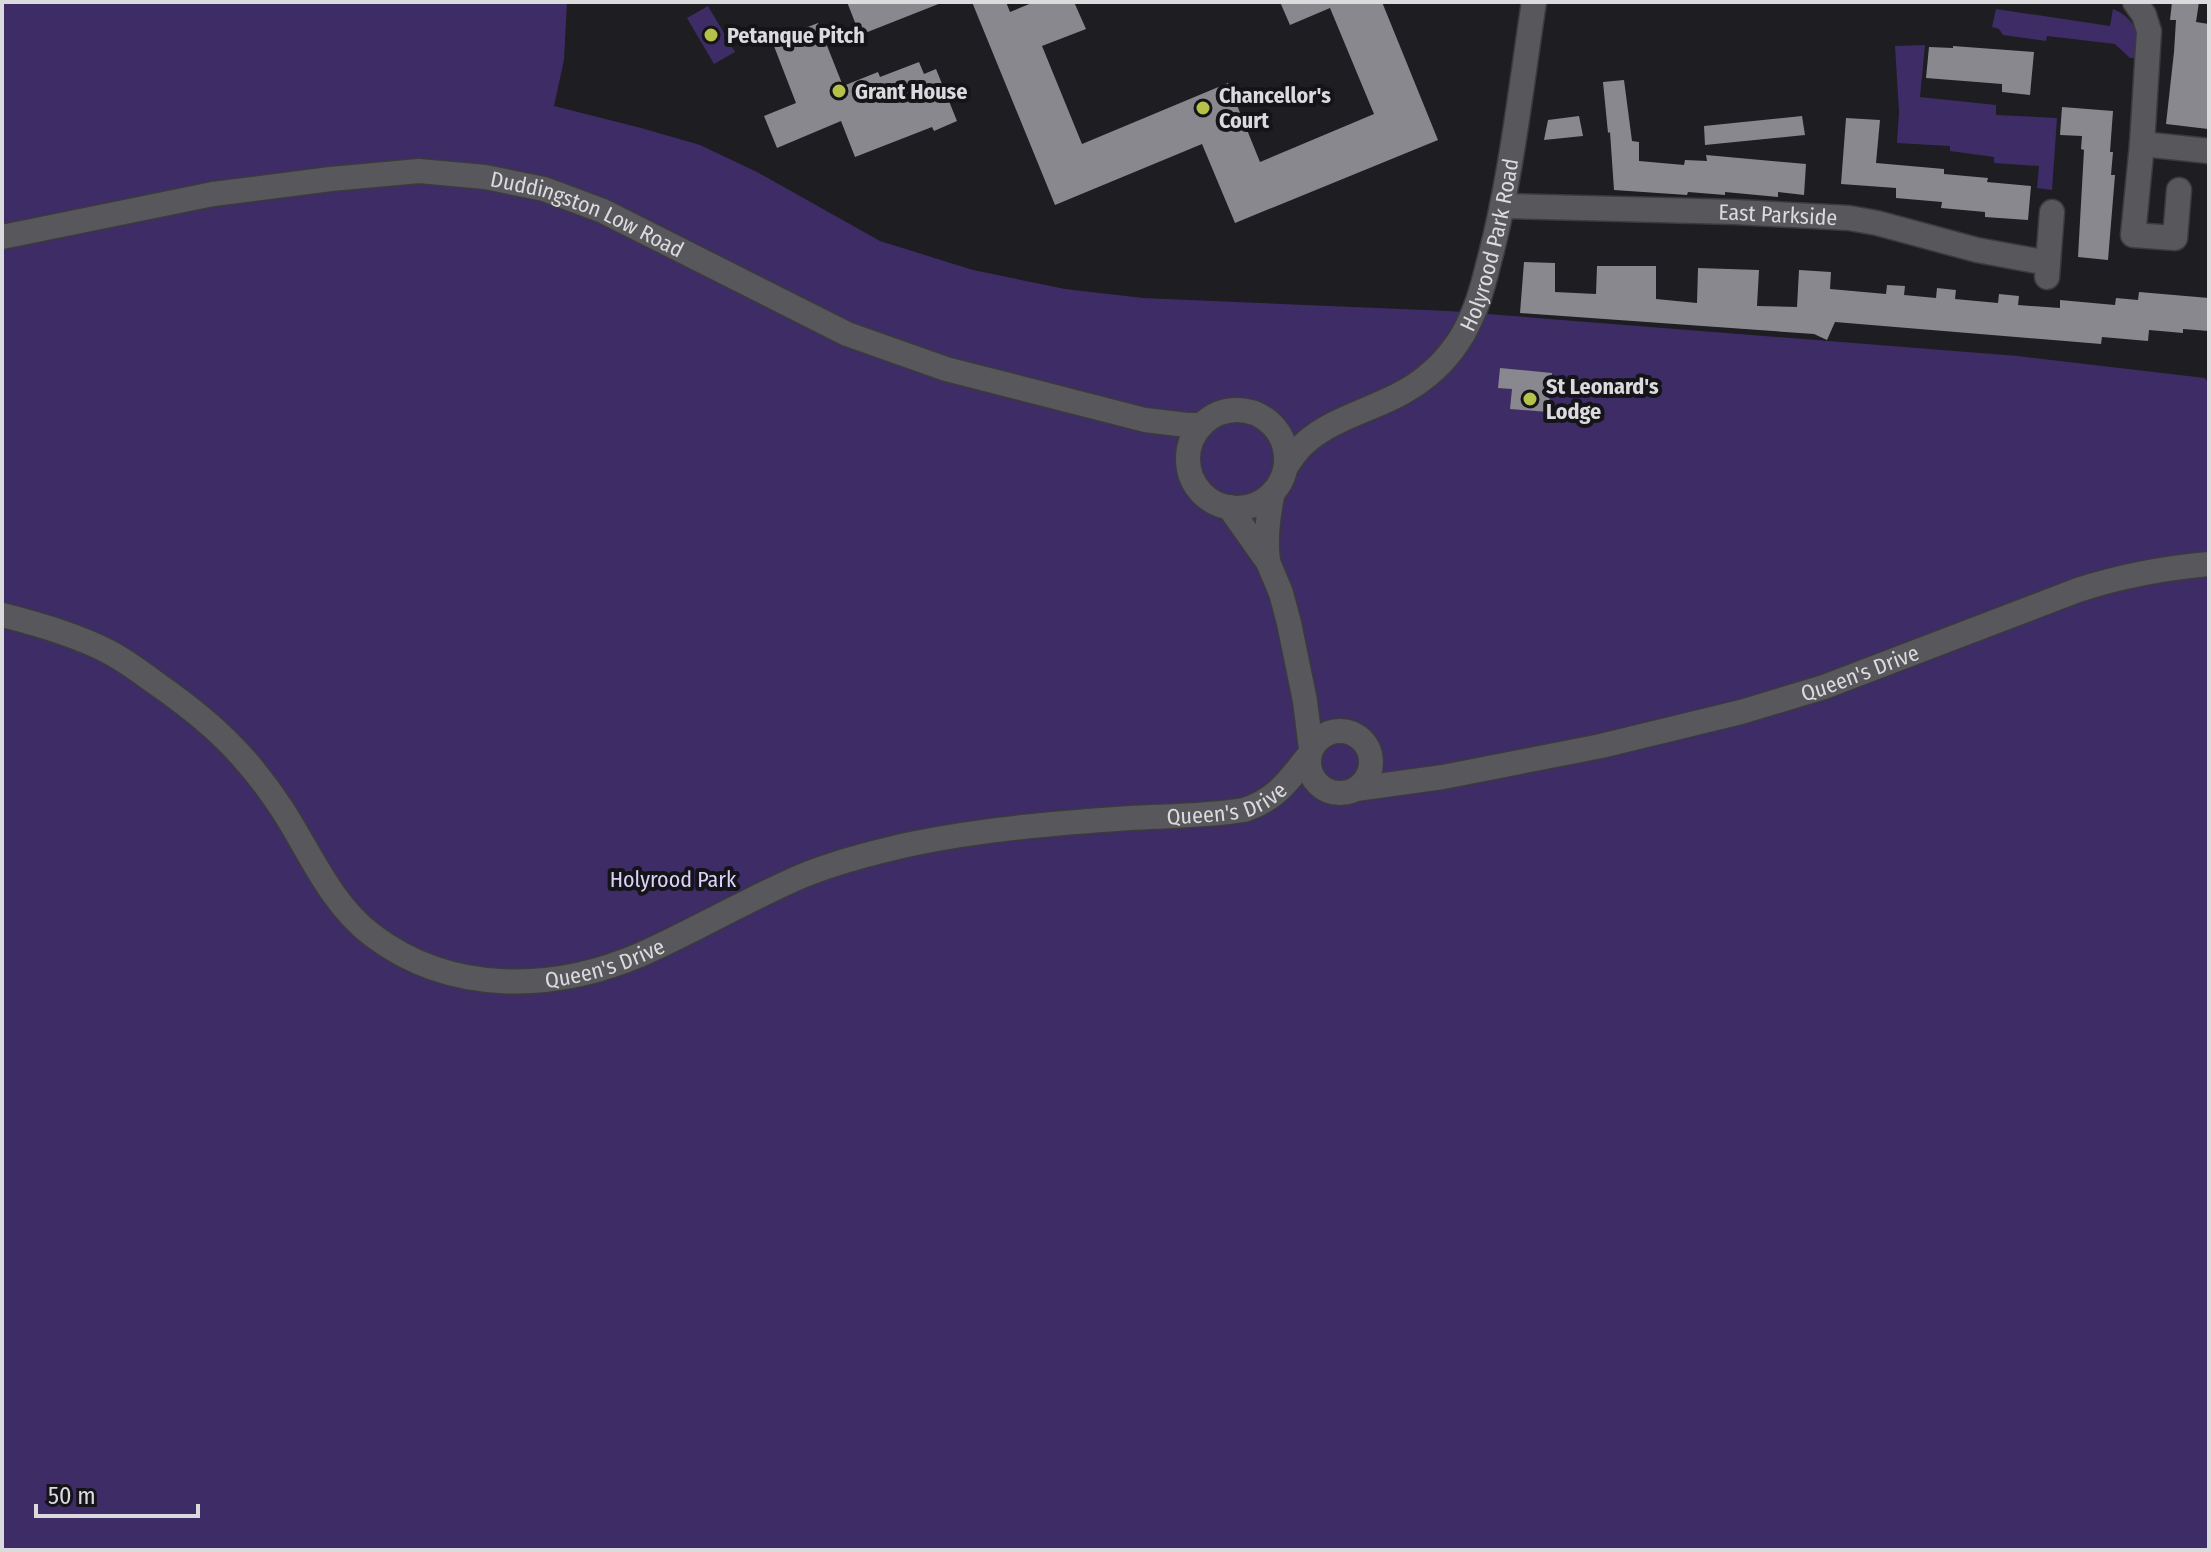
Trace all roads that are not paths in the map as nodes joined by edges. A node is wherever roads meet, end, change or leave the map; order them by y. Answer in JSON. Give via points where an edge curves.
{"nodes":[{"id":1,"x":1534,"y":2,"type":"edge"},
{"id":2,"x":2135,"y":2,"type":"edge"},
{"id":3,"x":2142,"y":144,"type":"junction"},
{"id":4,"x":2209,"y":151,"type":"edge"},
{"id":5,"x":2179,"y":190,"type":"dead end"},
{"id":6,"x":1502,"y":206,"type":"junction"},
{"id":7,"x":2052,"y":212,"type":"dead end"},
{"id":8,"x":2,"y":237,"type":"edge"},
{"id":9,"x":1264,"y":417,"type":"junction"},
{"id":10,"x":1145,"y":420,"type":"junction"},
{"id":11,"x":1341,"y":421,"type":"junction"},
{"id":12,"x":1202,"y":425,"type":"junction"},
{"id":13,"x":1189,"y":450,"type":"junction"},
{"id":14,"x":1286,"y":467,"type":"junction"},
{"id":15,"x":1273,"y":492,"type":"junction"},
{"id":16,"x":1229,"y":507,"type":"junction"},
{"id":17,"x":1268,"y":562,"type":"junction"},
{"id":18,"x":2209,"y":564,"type":"edge"},
{"id":19,"x":2,"y":615,"type":"edge"},
{"id":20,"x":1305,"y":701,"type":"junction"},
{"id":21,"x":1335,"y":731,"type":"junction"},
{"id":22,"x":1310,"y":752,"type":"junction"},
{"id":23,"x":1371,"y":758,"type":"junction"},
{"id":24,"x":1411,"y":781,"type":"junction"},
{"id":25,"x":1356,"y":789,"type":"junction"}],
"edges":[{"from":1,"to":6,"type":"street","name":"Holyrood Park Road"},
{"from":2,"to":3,"type":"street","via":[[2149,31]]},
{"from":3,"to":4,"type":"street"},
{"from":3,"to":5,"type":"street","via":[[2133,235],[2175,238]]},
{"from":6,"to":7,"type":"street","name":"East Parkside","via":[[1849,218],[2047,270]]},
{"from":6,"to":11,"type":"street","name":"Holyrood Park Road","via":[[1477,305],[1449,354],[1415,386]]},
{"from":8,"to":10,"type":"street","name":"Duddingston Low Road","via":[[213,194],[331,179],[419,171],[485,177],[544,189],[603,211],[847,334],[946,369]]},
{"from":9,"to":11,"type":"street","via":[[1294,426]]},
{"from":9,"to":12,"type":"street","via":[[1236,410]]},
{"from":9,"to":14,"type":"street","via":[[1282,439]]},
{"from":10,"to":12,"type":"street"},
{"from":10,"to":13,"type":"street"},
{"from":11,"to":14,"type":"street","name":"Queen's Drive","via":[[1307,441]]},
{"from":12,"to":13,"type":"street"},
{"from":13,"to":16,"type":"street","name":"Queen's Drive","via":[[1197,486],[1211,500]]},
{"from":14,"to":15,"type":"street","name":"Queen's Drive"},
{"from":15,"to":16,"type":"street","via":[[1257,503]]},
{"from":15,"to":17,"type":"street","name":"Queen's Drive"},
{"from":16,"to":17,"type":"street","name":"Queen's Drive"},
{"from":17,"to":20,"type":"street","name":"Queen's Drive","via":[[1289,623]]},
{"from":18,"to":24,"type":"street","name":"Queen's Drive","via":[[2092,585],[1824,687],[1741,712],[1601,746]]},
{"from":19,"to":22,"type":"street","name":"Queen's Drive","via":[[111,653],[203,719],[250,764],[323,880],[370,934],[433,969],[507,983],[589,972],[639,955],[804,875],[910,844],[1054,823],[1244,810],[1275,795]]},
{"from":20,"to":21,"type":"street"},
{"from":20,"to":22,"type":"street","name":"Queen's Drive"},
{"from":21,"to":22,"type":"street","name":"Queen's Drive"},
{"from":21,"to":23,"type":"street","via":[[1359,737]]},
{"from":22,"to":25,"type":"street","name":"Queen's Drive","via":[[1310,773],[1321,788],[1339,794]]},
{"from":23,"to":24,"type":"street","via":[[1389,774]]},
{"from":23,"to":25,"type":"street","via":[[1368,776]]},
{"from":24,"to":25,"type":"street","name":"Queen's Drive"}]}
